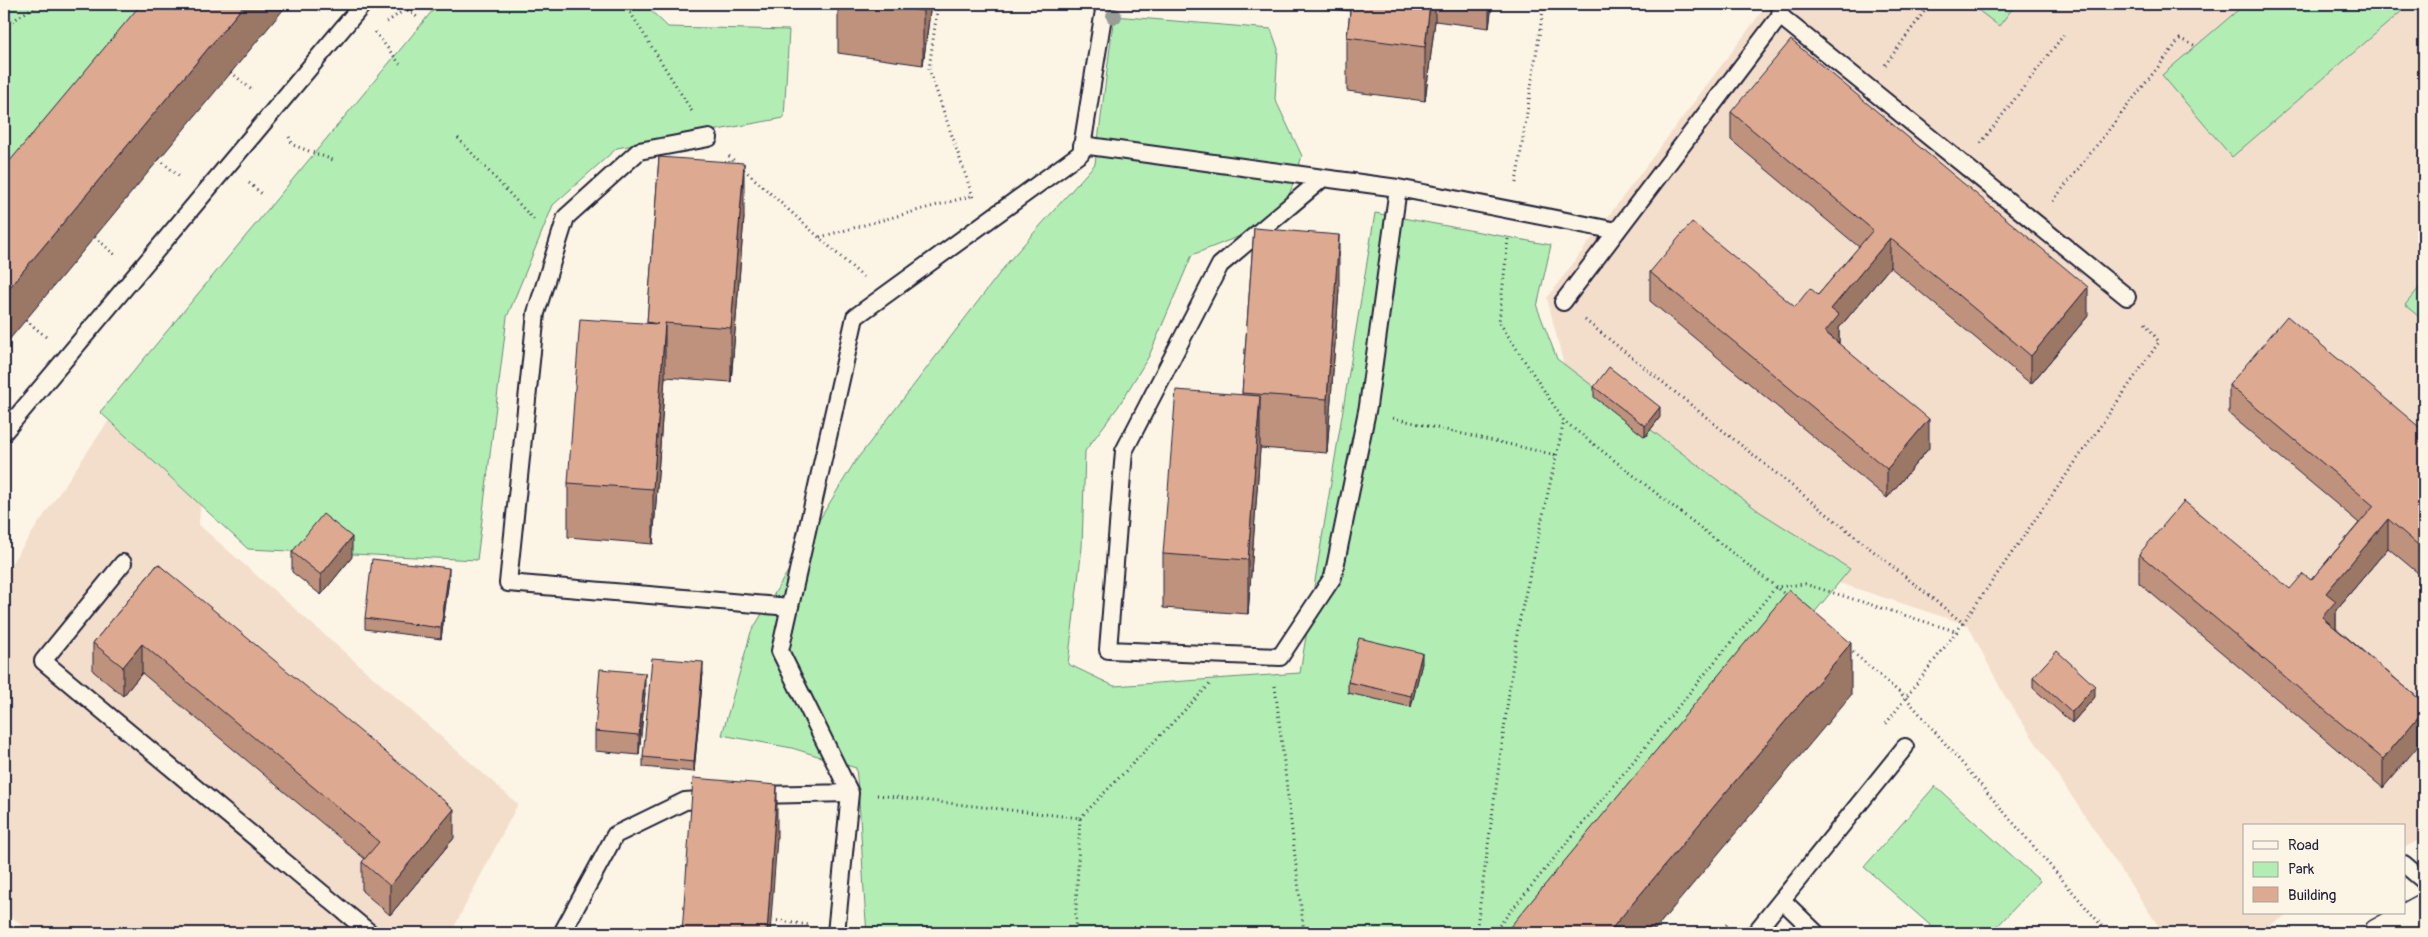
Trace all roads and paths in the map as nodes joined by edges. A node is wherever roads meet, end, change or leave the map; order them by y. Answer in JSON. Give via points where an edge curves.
{"nodes":[{"id":1,"x":38,"y":4,"type":"edge"},
{"id":2,"x":363,"y":4,"type":"edge"},
{"id":3,"x":625,"y":4,"type":"edge"},
{"id":4,"x":938,"y":4,"type":"edge"},
{"id":5,"x":1105,"y":4,"type":"edge"},
{"id":6,"x":1544,"y":4,"type":"edge"},
{"id":7,"x":1930,"y":4,"type":"edge"},
{"id":8,"x":1780,"y":10,"type":"edge"},
{"id":9,"x":417,"y":17,"type":"dead end"},
{"id":10,"x":4,"y":27,"type":"edge"},
{"id":11,"x":2066,"y":32,"type":"dead end"},
{"id":12,"x":2196,"y":46,"type":"dead end"},
{"id":13,"x":400,"y":64,"type":"dead end"},
{"id":14,"x":1868,"y":88,"type":"junction"},
{"id":15,"x":274,"y":110,"type":"junction"},
{"id":16,"x":458,"y":138,"type":"dead end"},
{"id":17,"x":709,"y":138,"type":"junction"},
{"id":18,"x":1082,"y":145,"type":"junction"},
{"id":19,"x":333,"y":160,"type":"dead end"},
{"id":20,"x":1964,"y":165,"type":"junction"},
{"id":21,"x":1323,"y":178,"type":"junction"},
{"id":22,"x":1398,"y":188,"type":"junction"},
{"id":23,"x":981,"y":193,"type":"dead end"},
{"id":24,"x":972,"y":195,"type":"junction"},
{"id":25,"x":1512,"y":209,"type":"junction"},
{"id":26,"x":2036,"y":224,"type":"junction"},
{"id":27,"x":982,"y":226,"type":"junction"},
{"id":28,"x":1617,"y":231,"type":"junction"},
{"id":29,"x":820,"y":237,"type":"junction"},
{"id":30,"x":557,"y":246,"type":"junction"},
{"id":31,"x":884,"y":296,"type":"junction"},
{"id":32,"x":2127,"y":297,"type":"joint"},
{"id":33,"x":1563,"y":302,"type":"joint"},
{"id":34,"x":1367,"y":412,"type":"junction"},
{"id":35,"x":1564,"y":422,"type":"junction"},
{"id":36,"x":4,"y":432,"type":"edge"},
{"id":37,"x":1556,"y":455,"type":"junction"},
{"id":38,"x":123,"y":563,"type":"dead end"},
{"id":39,"x":1776,"y":587,"type":"junction"},
{"id":40,"x":1790,"y":599,"type":"edge"},
{"id":41,"x":790,"y":608,"type":"junction"},
{"id":42,"x":1964,"y":623,"type":"junction"},
{"id":43,"x":1958,"y":632,"type":"junction"},
{"id":44,"x":1848,"y":648,"type":"edge"},
{"id":45,"x":1238,"y":656,"type":"junction"},
{"id":46,"x":1271,"y":657,"type":"junction"},
{"id":47,"x":1906,"y":698,"type":"junction"},
{"id":48,"x":1882,"y":728,"type":"dead end"},
{"id":49,"x":1905,"y":747,"type":"dead end"},
{"id":50,"x":850,"y":792,"type":"junction"},
{"id":51,"x":1080,"y":818,"type":"junction"},
{"id":52,"x":2406,"y":866,"type":"edge"},
{"id":53,"x":2424,"y":881,"type":"edge"},
{"id":54,"x":1782,"y":900,"type":"junction"},
{"id":55,"x":2424,"y":908,"type":"edge"},
{"id":56,"x":1732,"y":918,"type":"dead end"},
{"id":57,"x":772,"y":920,"type":"edge"},
{"id":58,"x":836,"y":931,"type":"edge"},
{"id":59,"x":370,"y":933,"type":"edge"},
{"id":60,"x":562,"y":933,"type":"edge"},
{"id":61,"x":1075,"y":933,"type":"edge"},
{"id":62,"x":1304,"y":933,"type":"edge"},
{"id":63,"x":1476,"y":933,"type":"edge"},
{"id":64,"x":1493,"y":933,"type":"edge"},
{"id":65,"x":1720,"y":933,"type":"edge"},
{"id":66,"x":1755,"y":933,"type":"edge"},
{"id":67,"x":1816,"y":933,"type":"edge"},
{"id":68,"x":2108,"y":933,"type":"edge"},
{"id":69,"x":2378,"y":933,"type":"edge"}],
"edges":[{"from":1,"to":10,"type":"path"},
{"from":2,"to":15,"type":"lane"},
{"from":3,"to":17,"type":"path"},
{"from":4,"to":24,"type":"path","via":[[929,69]]},
{"from":5,"to":18,"type":"lane"},
{"from":6,"to":25,"type":"path"},
{"from":7,"to":14,"type":"path"},
{"from":8,"to":14,"type":"lane"},
{"from":8,"to":28,"type":"lane"},
{"from":9,"to":13,"type":"path","via":[[406,9],[374,31]]},
{"from":11,"to":20,"type":"path"},
{"from":12,"to":26,"type":"path","via":[[2180,38]]},
{"from":14,"to":20,"type":"lane"},
{"from":15,"to":19,"type":"path","via":[[293,144]]},
{"from":15,"to":36,"type":"lane"},
{"from":16,"to":30,"type":"path"},
{"from":17,"to":29,"type":"path"},
{"from":17,"to":30,"type":"lane","via":[[639,151],[566,218]]},
{"from":18,"to":21,"type":"lane"},
{"from":18,"to":27,"type":"lane","via":[[1081,152]]},
{"from":20,"to":26,"type":"lane"},
{"from":21,"to":22,"type":"lane"},
{"from":21,"to":45,"type":"lane","via":[[1220,265],[1124,451],[1108,650]]},
{"from":22,"to":25,"type":"lane"},
{"from":22,"to":34,"type":"lane"},
{"from":23,"to":24,"type":"path"},
{"from":24,"to":27,"type":"path"},
{"from":24,"to":29,"type":"path"},
{"from":25,"to":28,"type":"lane"},
{"from":25,"to":35,"type":"path","via":[[1499,322]]},
{"from":26,"to":32,"type":"lane"},
{"from":27,"to":31,"type":"lane"},
{"from":28,"to":33,"type":"lane"},
{"from":29,"to":31,"type":"path"},
{"from":30,"to":41,"type":"lane","via":[[536,313],[508,583]]},
{"from":31,"to":41,"type":"lane","via":[[855,317]]},
{"from":32,"to":42,"type":"path","via":[[2159,342]]},
{"from":33,"to":42,"type":"path"},
{"from":34,"to":37,"type":"path"},
{"from":34,"to":46,"type":"lane","via":[[1333,577],[1280,657]]},
{"from":35,"to":37,"type":"path"},
{"from":35,"to":39,"type":"path"},
{"from":37,"to":63,"type":"path","via":[[1518,627]]},
{"from":38,"to":59,"type":"lane","via":[[43,661]]},
{"from":39,"to":40,"type":"path"},
{"from":39,"to":43,"type":"path","via":[[1805,584]]},
{"from":39,"to":64,"type":"path"},
{"from":41,"to":50,"type":"lane","via":[[780,651]]},
{"from":42,"to":43,"type":"path"},
{"from":43,"to":47,"type":"path"},
{"from":44,"to":47,"type":"path"},
{"from":45,"to":46,"type":"lane"},
{"from":45,"to":51,"type":"path"},
{"from":46,"to":62,"type":"path"},
{"from":47,"to":48,"type":"path"},
{"from":47,"to":68,"type":"path"},
{"from":49,"to":54,"type":"lane"},
{"from":50,"to":51,"type":"path"},
{"from":50,"to":58,"type":"lane"},
{"from":50,"to":60,"type":"lane","via":[[685,801],[615,836]]},
{"from":51,"to":61,"type":"path"},
{"from":52,"to":53,"type":"lane"},
{"from":54,"to":66,"type":"lane"},
{"from":54,"to":67,"type":"lane"},
{"from":55,"to":69,"type":"street"},
{"from":56,"to":65,"type":"path"},
{"from":57,"to":58,"type":"path"}]}
